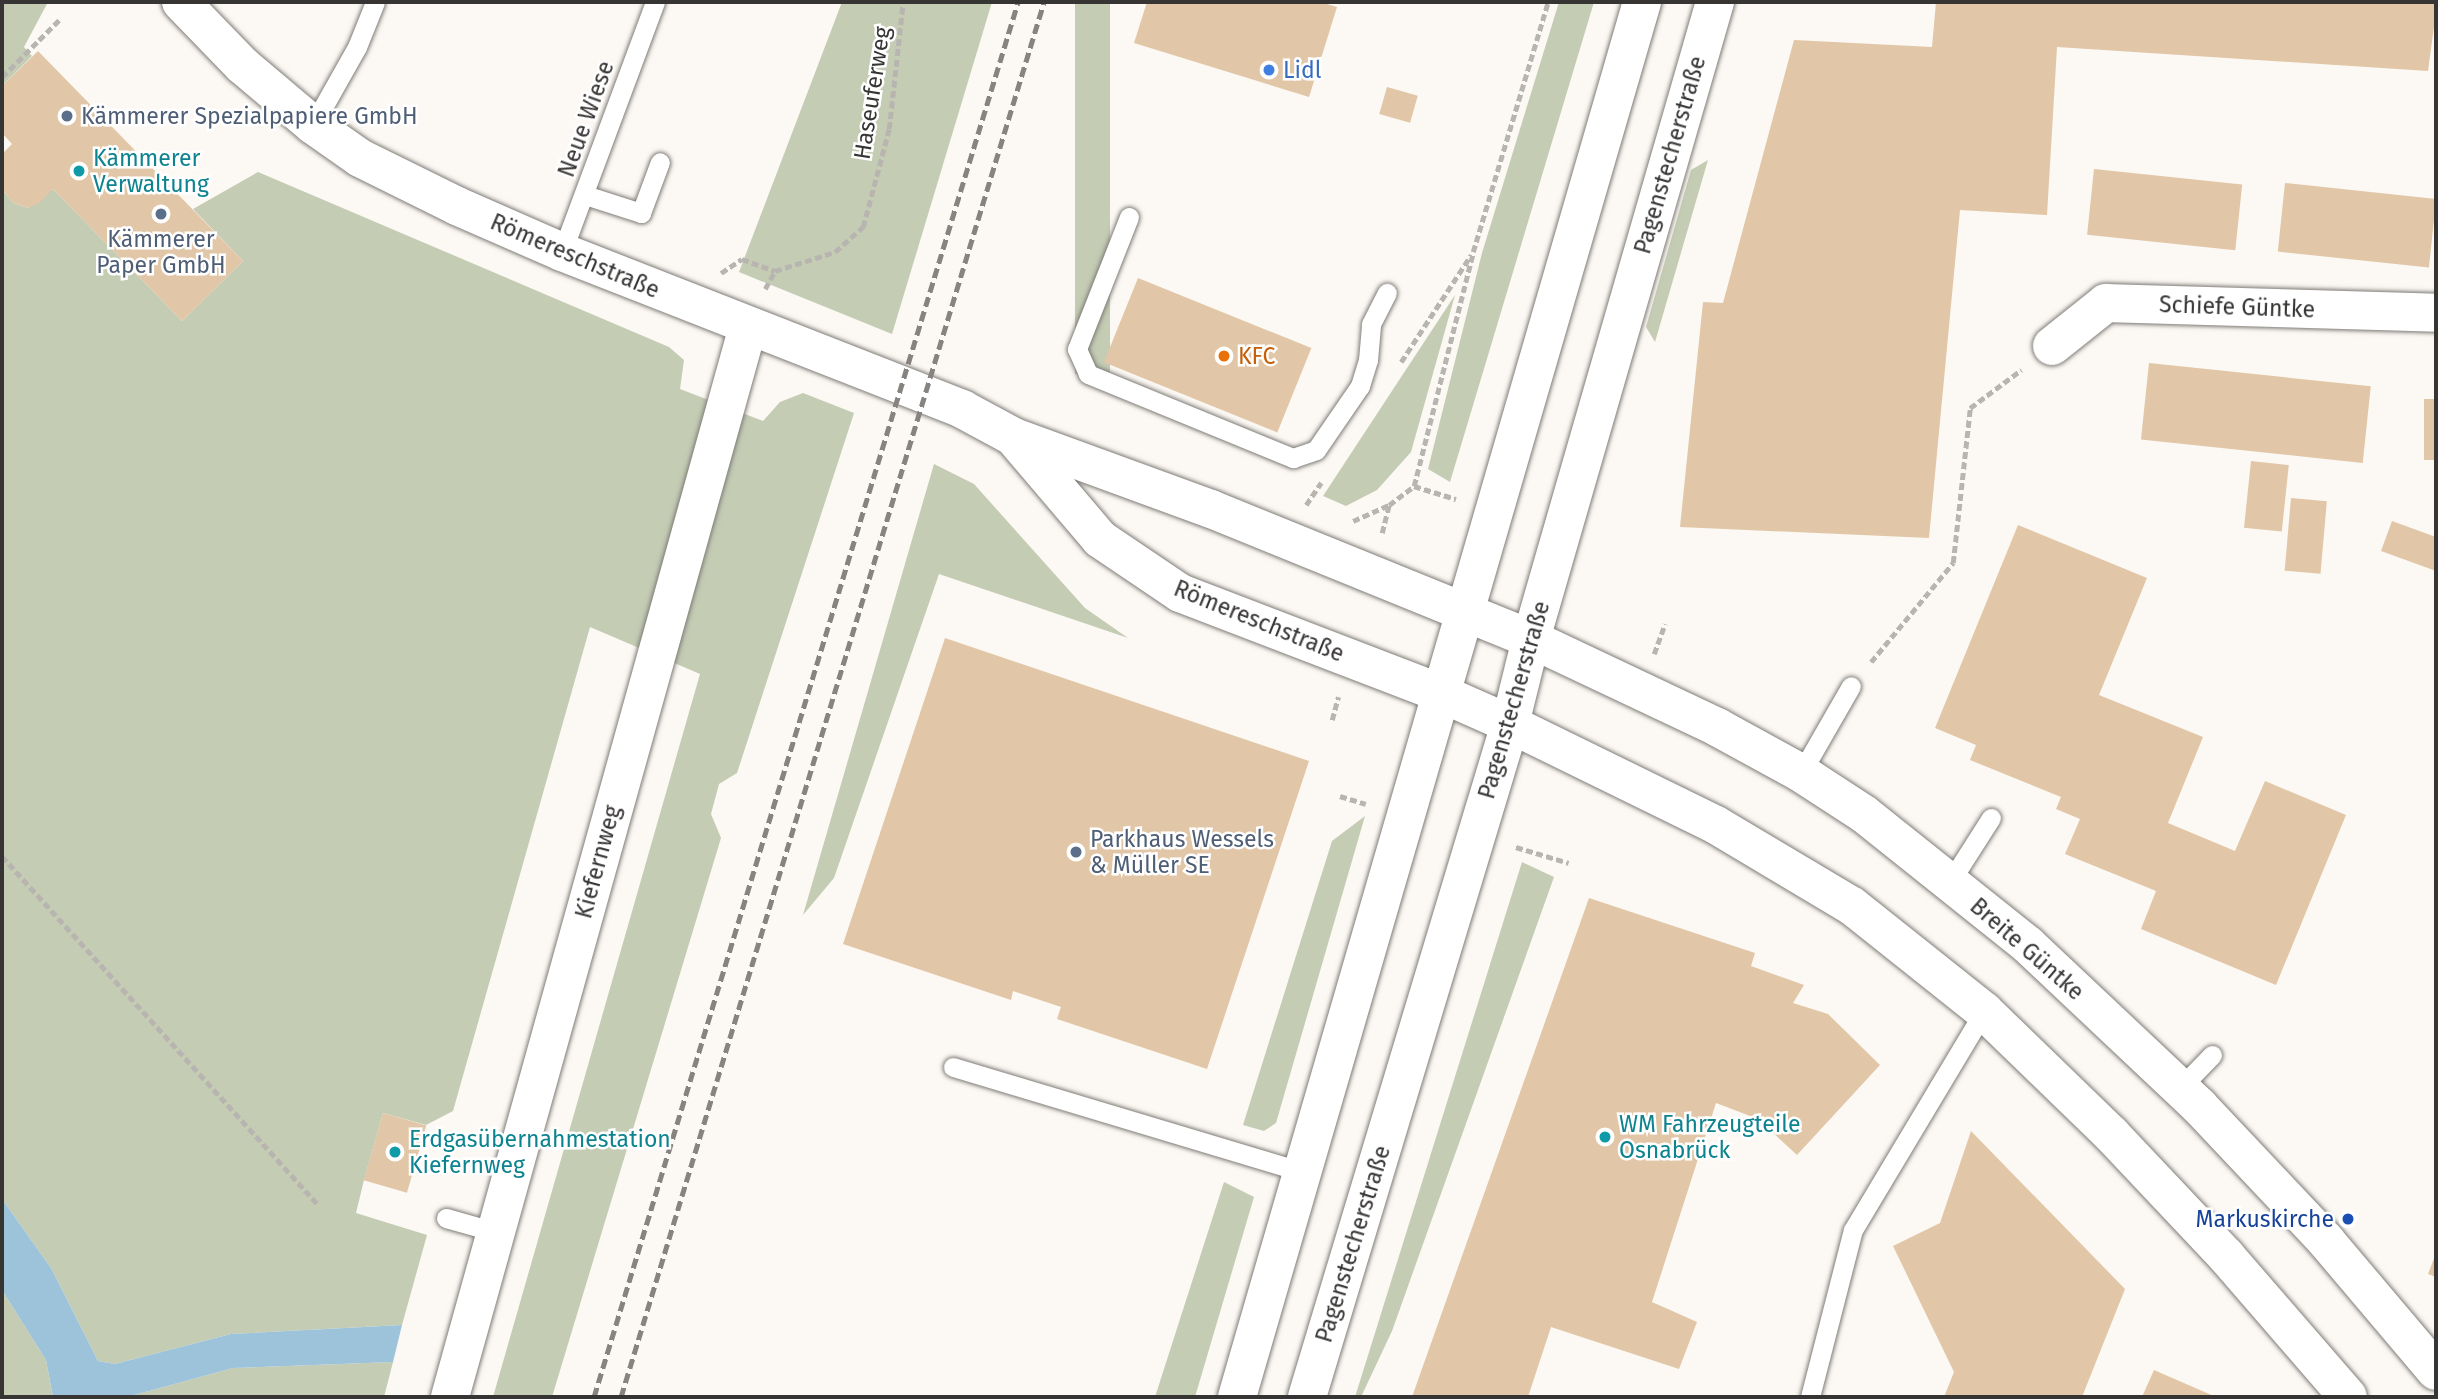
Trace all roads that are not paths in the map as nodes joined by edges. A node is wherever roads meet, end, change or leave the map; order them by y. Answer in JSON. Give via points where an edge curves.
{"nodes":[{"id":1,"x":181,"y":2,"type":"edge"},
{"id":2,"x":374,"y":2,"type":"edge"},
{"id":3,"x":655,"y":2,"type":"edge"},
{"id":4,"x":1642,"y":2,"type":"edge"},
{"id":5,"x":1715,"y":2,"type":"edge"},
{"id":6,"x":313,"y":125,"type":"junction"},
{"id":7,"x":660,"y":162,"type":"dead end"},
{"id":8,"x":584,"y":195,"type":"junction"},
{"id":9,"x":1129,"y":217,"type":"dead end"},
{"id":10,"x":562,"y":252,"type":"junction"},
{"id":11,"x":1387,"y":292,"type":"dead end"},
{"id":12,"x":754,"y":312,"type":"junction"},
{"id":13,"x":2436,"y":313,"type":"edge"},
{"id":14,"x":2052,"y":346,"type":"road end"},
{"id":15,"x":1014,"y":437,"type":"junction"},
{"id":16,"x":1466,"y":612,"type":"junction"},
{"id":17,"x":1531,"y":639,"type":"junction"},
{"id":18,"x":1851,"y":686,"type":"road end"},
{"id":19,"x":1440,"y":693,"type":"junction"},
{"id":20,"x":1510,"y":724,"type":"junction"},
{"id":21,"x":1801,"y":773,"type":"junction"},
{"id":22,"x":1991,"y":818,"type":"dead end"},
{"id":23,"x":1950,"y":882,"type":"junction"},
{"id":24,"x":1984,"y":1011,"type":"junction"},
{"id":25,"x":2211,"y":1055,"type":"dead end"},
{"id":26,"x":953,"y":1067,"type":"dead end"},
{"id":27,"x":2180,"y":1088,"type":"junction"},
{"id":28,"x":1303,"y":1172,"type":"junction"},
{"id":29,"x":446,"y":1219,"type":"dead end"},
{"id":30,"x":495,"y":1232,"type":"junction"},
{"id":31,"x":2436,"y":1371,"type":"edge"},
{"id":32,"x":450,"y":1397,"type":"edge"},
{"id":33,"x":1237,"y":1397,"type":"edge"},
{"id":34,"x":1307,"y":1397,"type":"edge"},
{"id":35,"x":1810,"y":1397,"type":"edge"},
{"id":36,"x":2348,"y":1397,"type":"edge"}],
"edges":[{"from":1,"to":6,"type":"main road","name":"Römereschstraße","via":[[242,65]]},
{"from":2,"to":6,"type":"lane","via":[[357,47]]},
{"from":3,"to":8,"type":"lane","name":"Neue Wiese"},
{"from":4,"to":16,"type":"main road"},
{"from":5,"to":17,"type":"main road","name":"Pagenstecherstraße"},
{"from":6,"to":10,"type":"main road","name":"Römereschstraße","via":[[360,158]]},
{"from":7,"to":8,"type":"lane","via":[[641,213]]},
{"from":8,"to":10,"type":"lane","name":"Neue Wiese"},
{"from":9,"to":11,"type":"lane","via":[[1077,349],[1088,374],[1293,458],[1316,450],[1360,386],[1371,324]]},
{"from":10,"to":12,"type":"main road","name":"Römereschstraße"},
{"from":12,"to":15,"type":"main road","name":"Römereschstraße"},
{"from":12,"to":30,"type":"main road","name":"Kiefernweg"},
{"from":13,"to":14,"type":"main road","name":"Schiefe Güntke","via":[[2106,303]]},
{"from":15,"to":16,"type":"main road","name":"Römereschstraße","via":[[1211,509]]},
{"from":15,"to":19,"type":"main road","name":"Römereschstraße","via":[[1100,539],[1180,593]]},
{"from":16,"to":17,"type":"main road","name":"Römereschstraße"},
{"from":16,"to":19,"type":"main road"},
{"from":17,"to":20,"type":"main road","name":"Pagenstecherstraße"},
{"from":17,"to":21,"type":"main road","name":"Breite Güntke","via":[[1717,727]]},
{"from":18,"to":21,"type":"lane"},
{"from":19,"to":20,"type":"main road","name":"Römereschstraße"},
{"from":19,"to":28,"type":"main road"},
{"from":20,"to":24,"type":"main road","via":[[1716,825],[1852,906]]},
{"from":20,"to":34,"type":"main road","name":"Pagenstecherstraße"},
{"from":21,"to":23,"type":"main road","name":"Breite Güntke","via":[[1864,814]]},
{"from":22,"to":23,"type":"lane"},
{"from":23,"to":27,"type":"main road","name":"Breite Güntke","via":[[2028,945]]},
{"from":24,"to":35,"type":"lane","via":[[1853,1230]]},
{"from":24,"to":36,"type":"main road","via":[[2138,1162]]},
{"from":25,"to":27,"type":"lane"},
{"from":26,"to":28,"type":"lane"},
{"from":27,"to":31,"type":"main road","name":"Breite Güntke","via":[[2326,1241]]},
{"from":28,"to":33,"type":"main road"},
{"from":29,"to":30,"type":"lane"},
{"from":30,"to":32,"type":"main road","name":"Kiefernweg"}]}
